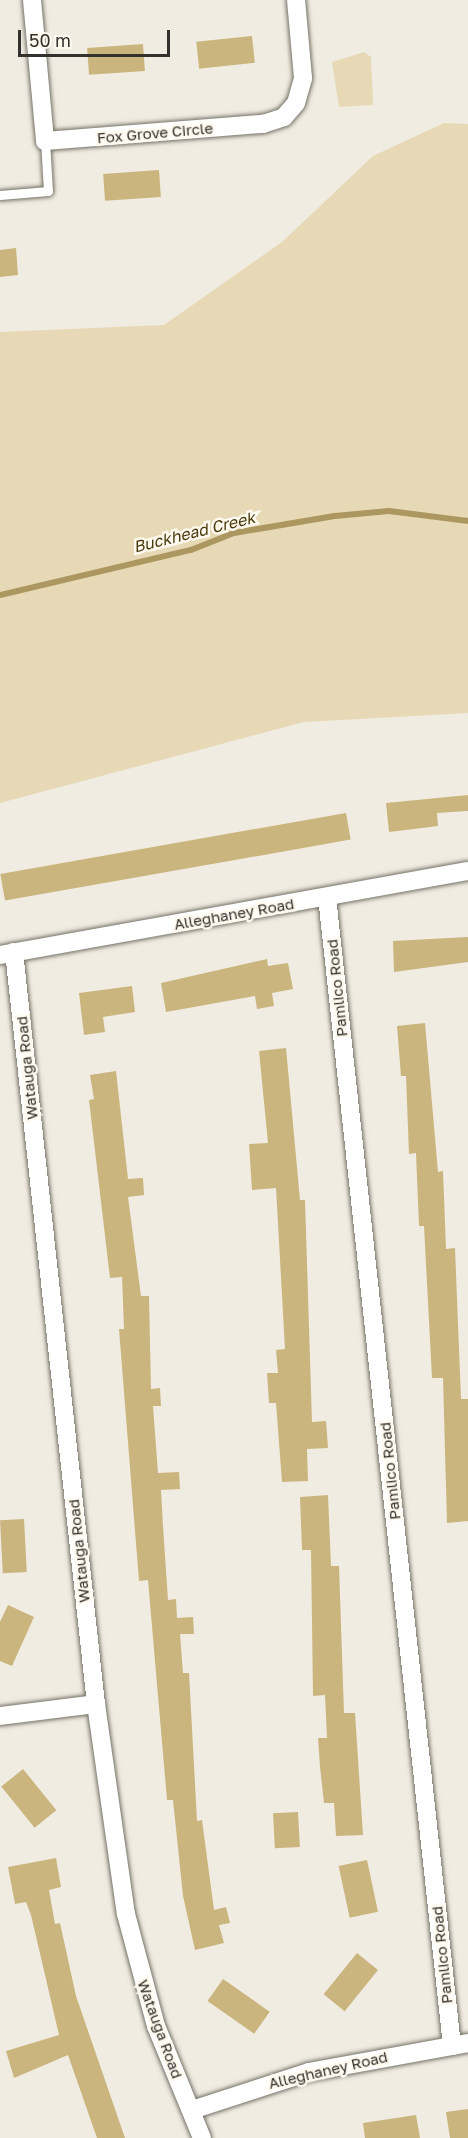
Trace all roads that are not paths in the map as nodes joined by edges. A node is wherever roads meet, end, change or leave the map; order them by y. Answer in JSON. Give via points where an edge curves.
{"nodes":[{"id":1,"x":32,"y":0,"type":"edge"},
{"id":2,"x":296,"y":0,"type":"edge"},
{"id":3,"x":45,"y":141,"type":"junction"},
{"id":4,"x":0,"y":195,"type":"edge"},
{"id":5,"x":468,"y":871,"type":"edge"},
{"id":6,"x":327,"y":897,"type":"junction"},
{"id":7,"x":7,"y":954,"type":"edge"},
{"id":8,"x":96,"y":1704,"type":"junction"},
{"id":9,"x":0,"y":1716,"type":"edge"},
{"id":10,"x":460,"y":2044,"type":"edge"},
{"id":11,"x":192,"y":2110,"type":"junction"},
{"id":12,"x":202,"y":2138,"type":"edge"}],
"edges":[{"from":1,"to":3,"type":"street"},
{"from":2,"to":3,"type":"street","name":"Fox Grove Circle","via":[[303,78],[296,103],[284,117],[263,124]]},
{"from":3,"to":4,"type":"lane","via":[[48,191]]},
{"from":5,"to":6,"type":"street","name":"Alleghaney Road"},
{"from":6,"to":7,"type":"street","name":"Alleghaney Road"},
{"from":6,"to":10,"type":"street","name":"Pamlico Road"},
{"from":7,"to":8,"type":"street","name":"Watauga Road"},
{"from":8,"to":9,"type":"street"},
{"from":8,"to":11,"type":"street","name":"Watauga Road","via":[[136,1958],[156,2026]]},
{"from":10,"to":11,"type":"street","name":"Alleghaney Road","via":[[309,2072]]},
{"from":11,"to":12,"type":"street","name":"Watauga Road"}]}
